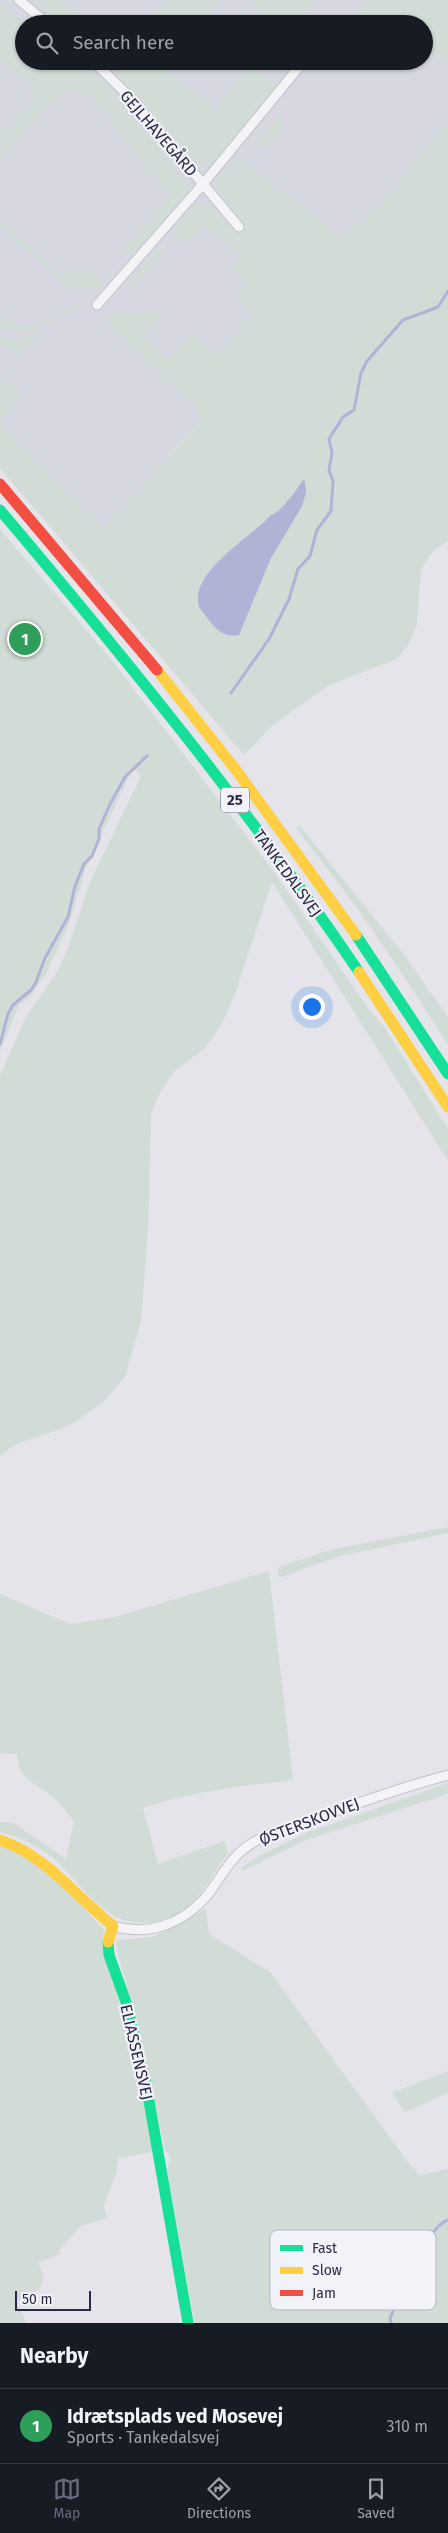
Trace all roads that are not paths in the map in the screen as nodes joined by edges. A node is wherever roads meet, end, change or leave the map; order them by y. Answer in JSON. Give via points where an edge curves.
{"nodes":[{"id":1,"x":19,"y":0,"type":"edge"},
{"id":2,"x":37,"y":15,"type":"edge"},
{"id":3,"x":102,"y":70,"type":"edge"},
{"id":4,"x":297,"y":70,"type":"edge"},
{"id":5,"x":204,"y":184,"type":"junction"},
{"id":6,"x":239,"y":227,"type":"dead end"},
{"id":7,"x":97,"y":305,"type":"dead end"},
{"id":8,"x":0,"y":484,"type":"edge"},
{"id":9,"x":0,"y":510,"type":"edge"},
{"id":10,"x":448,"y":1074,"type":"edge"},
{"id":11,"x":448,"y":1107,"type":"edge"},
{"id":12,"x":448,"y":1776,"type":"edge"},
{"id":13,"x":0,"y":1840,"type":"edge"},
{"id":14,"x":113,"y":1926,"type":"junction"},
{"id":15,"x":188,"y":2323,"type":"edge"}],
"edges":[{"from":1,"to":2,"type":"street"},
{"from":3,"to":5,"type":"street","name":"GEJLHAVEGÅRD","via":[[132,99]]},
{"from":4,"to":5,"type":"street","name":"GEJLHAVEGÅRD"},
{"from":5,"to":6,"type":"street","name":"GEJLHAVEGÅRD"},
{"from":5,"to":7,"type":"street","name":"GEJLHAVEGÅRD"},
{"from":8,"to":10,"type":"main road","name":"TANKEDALSVEJ","number":"25","via":[[101,600],[233,766],[326,893]]},
{"from":9,"to":11,"type":"main road","name":"TANKEDALSVEJ","number":"25","via":[[200,752],[349,956]]},
{"from":12,"to":14,"type":"street","name":"ØSTERSKOVVEJ","via":[[387,1792],[255,1841],[234,1856],[205,1897],[181,1919],[147,1930]]},
{"from":13,"to":14,"type":"main road","via":[[41,1859],[94,1913]]},
{"from":14,"to":15,"type":"main road","name":"ELIASSENSVEJ","via":[[107,1940],[147,2091]]}]}
